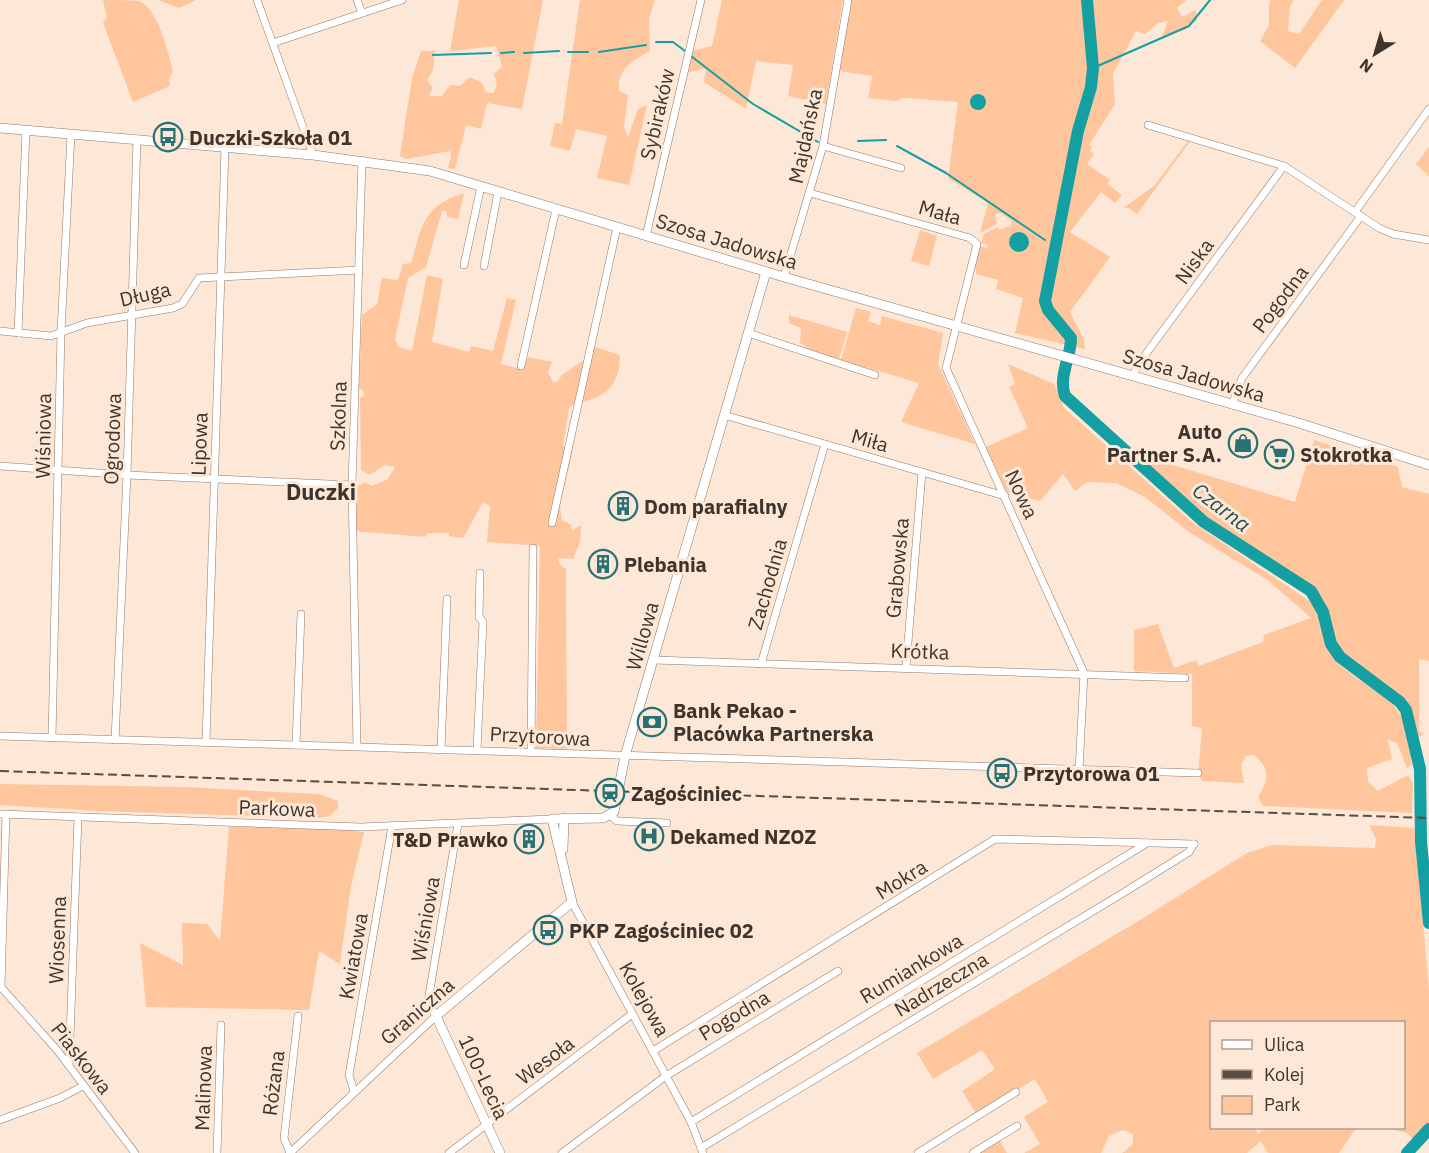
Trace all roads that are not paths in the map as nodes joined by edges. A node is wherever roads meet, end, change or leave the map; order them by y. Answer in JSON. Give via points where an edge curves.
{"nodes":[{"id":1,"x":257,"y":0,"type":"edge"},
{"id":2,"x":357,"y":0,"type":"edge"},
{"id":3,"x":402,"y":0,"type":"edge"},
{"id":4,"x":701,"y":0,"type":"edge"},
{"id":5,"x":848,"y":0,"type":"edge"},
{"id":6,"x":362,"y":13,"type":"junction"},
{"id":7,"x":273,"y":43,"type":"junction"},
{"id":8,"x":1429,"y":109,"type":"edge"},
{"id":9,"x":1148,"y":125,"type":"dead end"},
{"id":10,"x":0,"y":128,"type":"edge"},
{"id":11,"x":26,"y":130,"type":"junction"},
{"id":12,"x":70,"y":134,"type":"junction"},
{"id":13,"x":137,"y":139,"type":"junction"},
{"id":14,"x":823,"y":146,"type":"junction"},
{"id":15,"x":225,"y":148,"type":"junction"},
{"id":16,"x":313,"y":155,"type":"junction"},
{"id":17,"x":362,"y":160,"type":"junction"},
{"id":18,"x":1284,"y":166,"type":"junction"},
{"id":19,"x":901,"y":168,"type":"dead end"},
{"id":20,"x":482,"y":186,"type":"junction"},
{"id":21,"x":498,"y":192,"type":"junction"},
{"id":22,"x":810,"y":193,"type":"junction"},
{"id":23,"x":556,"y":209,"type":"junction"},
{"id":24,"x":1358,"y":214,"type":"junction"},
{"id":25,"x":616,"y":227,"type":"junction"},
{"id":26,"x":646,"y":236,"type":"junction"},
{"id":27,"x":1429,"y":240,"type":"edge"},
{"id":28,"x":464,"y":265,"type":"dead end"},
{"id":29,"x":484,"y":266,"type":"dead end"},
{"id":30,"x":359,"y":270,"type":"junction"},
{"id":31,"x":766,"y":272,"type":"junction"},
{"id":32,"x":221,"y":275,"type":"junction"},
{"id":33,"x":784,"y":278,"type":"junction"},
{"id":34,"x":132,"y":315,"type":"junction"},
{"id":35,"x":957,"y":327,"type":"junction"},
{"id":36,"x":0,"y":330,"type":"edge"},
{"id":37,"x":61,"y":332,"type":"junction"},
{"id":38,"x":18,"y":333,"type":"junction"},
{"id":39,"x":748,"y":333,"type":"junction"},
{"id":40,"x":521,"y":366,"type":"dead end"},
{"id":41,"x":875,"y":375,"type":"dead end"},
{"id":42,"x":1133,"y":377,"type":"junction"},
{"id":43,"x":1232,"y":405,"type":"junction"},
{"id":44,"x":724,"y":415,"type":"junction"},
{"id":45,"x":825,"y":444,"type":"junction"},
{"id":46,"x":1429,"y":465,"type":"edge"},
{"id":47,"x":0,"y":466,"type":"edge"},
{"id":48,"x":60,"y":470,"type":"junction"},
{"id":49,"x":922,"y":472,"type":"junction"},
{"id":50,"x":127,"y":476,"type":"junction"},
{"id":51,"x":215,"y":478,"type":"junction"},
{"id":52,"x":352,"y":485,"type":"junction"},
{"id":53,"x":1005,"y":496,"type":"junction"},
{"id":54,"x":552,"y":523,"type":"dead end"},
{"id":55,"x":533,"y":548,"type":"dead end"},
{"id":56,"x":480,"y":573,"type":"dead end"},
{"id":57,"x":447,"y":599,"type":"dead end"},
{"id":58,"x":301,"y":614,"type":"dead end"},
{"id":59,"x":654,"y":660,"type":"junction"},
{"id":60,"x":761,"y":664,"type":"junction"},
{"id":61,"x":906,"y":667,"type":"junction"},
{"id":62,"x":1084,"y":674,"type":"junction"},
{"id":63,"x":1185,"y":678,"type":"dead end"},
{"id":64,"x":0,"y":736,"type":"edge"},
{"id":65,"x":52,"y":738,"type":"junction"},
{"id":66,"x":115,"y":740,"type":"junction"},
{"id":67,"x":206,"y":741,"type":"junction"},
{"id":68,"x":296,"y":745,"type":"junction"},
{"id":69,"x":357,"y":746,"type":"junction"},
{"id":70,"x":441,"y":748,"type":"junction"},
{"id":71,"x":477,"y":750,"type":"junction"},
{"id":72,"x":531,"y":752,"type":"junction"},
{"id":73,"x":625,"y":756,"type":"junction"},
{"id":74,"x":1079,"y":770,"type":"junction"},
{"id":75,"x":1198,"y":773,"type":"dead end"},
{"id":76,"x":3,"y":814,"type":"edge"},
{"id":77,"x":611,"y":816,"type":"junction"},
{"id":78,"x":78,"y":817,"type":"junction"},
{"id":79,"x":564,"y":818,"type":"junction"},
{"id":80,"x":552,"y":819,"type":"junction"},
{"id":81,"x":667,"y":823,"type":"dead end"},
{"id":82,"x":458,"y":824,"type":"junction"},
{"id":83,"x":392,"y":826,"type":"junction"},
{"id":84,"x":1148,"y":842,"type":"junction"},
{"id":85,"x":1194,"y":844,"type":"joint"},
{"id":86,"x":563,"y":859,"type":"junction"},
{"id":87,"x":572,"y":902,"type":"junction"},
{"id":88,"x":838,"y":971,"type":"dead end"},
{"id":89,"x":0,"y":986,"type":"edge"},
{"id":90,"x":632,"y":1014,"type":"junction"},
{"id":91,"x":298,"y":1016,"type":"dead end"},
{"id":92,"x":436,"y":1016,"type":"junction"},
{"id":93,"x":222,"y":1025,"type":"dead end"},
{"id":94,"x":653,"y":1051,"type":"junction"},
{"id":95,"x":69,"y":1065,"type":"junction"},
{"id":96,"x":666,"y":1076,"type":"junction"},
{"id":97,"x":83,"y":1086,"type":"junction"},
{"id":98,"x":354,"y":1091,"type":"junction"},
{"id":99,"x":1016,"y":1092,"type":"dead end"},
{"id":100,"x":0,"y":1120,"type":"edge"},
{"id":101,"x":691,"y":1122,"type":"junction"},
{"id":102,"x":487,"y":1125,"type":"junction"},
{"id":103,"x":1017,"y":1126,"type":"dead end"},
{"id":104,"x":702,"y":1150,"type":"edge"},
{"id":105,"x":135,"y":1153,"type":"edge"},
{"id":106,"x":217,"y":1153,"type":"edge"},
{"id":107,"x":290,"y":1153,"type":"edge"},
{"id":108,"x":449,"y":1153,"type":"edge"},
{"id":109,"x":500,"y":1153,"type":"edge"},
{"id":110,"x":562,"y":1153,"type":"edge"},
{"id":111,"x":918,"y":1153,"type":"edge"},
{"id":112,"x":973,"y":1153,"type":"edge"}],
"edges":[{"from":1,"to":7,"type":"street"},
{"from":2,"to":6,"type":"street"},
{"from":3,"to":6,"type":"street"},
{"from":4,"to":26,"type":"street","name":"Sybiraków"},
{"from":5,"to":14,"type":"street","name":"Majdańska"},
{"from":6,"to":7,"type":"street"},
{"from":7,"to":16,"type":"street"},
{"from":8,"to":24,"type":"street","name":"Pogodna"},
{"from":9,"to":18,"type":"street"},
{"from":10,"to":11,"type":"main road","name":"Szosa Jadowska"},
{"from":11,"to":12,"type":"main road","name":"Szosa Jadowska"},
{"from":11,"to":38,"type":"street"},
{"from":12,"to":13,"type":"main road","name":"Szosa Jadowska"},
{"from":12,"to":37,"type":"street","name":"Wiśniowa"},
{"from":13,"to":15,"type":"main road","name":"Szosa Jadowska"},
{"from":13,"to":34,"type":"street","name":"Ogrodowa"},
{"from":14,"to":19,"type":"street"},
{"from":14,"to":22,"type":"street","name":"Majdańska"},
{"from":15,"to":16,"type":"main road","name":"Szosa Jadowska"},
{"from":15,"to":32,"type":"street","name":"Lipowa"},
{"from":16,"to":17,"type":"main road","name":"Szosa Jadowska"},
{"from":17,"to":20,"type":"main road","name":"Szosa Jadowska","via":[[430,171]]},
{"from":17,"to":30,"type":"street","name":"Szkolna"},
{"from":18,"to":24,"type":"street"},
{"from":18,"to":42,"type":"street","name":"Niska","via":[[1137,366]]},
{"from":20,"to":21,"type":"main road","name":"Szosa Jadowska"},
{"from":20,"to":28,"type":"street"},
{"from":21,"to":23,"type":"main road","name":"Szosa Jadowska"},
{"from":21,"to":29,"type":"street"},
{"from":22,"to":33,"type":"street","name":"Majdańska"},
{"from":22,"to":35,"type":"street","name":"Mała","via":[[975,241]]},
{"from":23,"to":25,"type":"main road","name":"Szosa Jadowska"},
{"from":23,"to":40,"type":"street"},
{"from":24,"to":27,"type":"street","via":[[1393,234]]},
{"from":24,"to":43,"type":"street","name":"Pogodna","via":[[1242,378]]},
{"from":25,"to":26,"type":"main road","name":"Szosa Jadowska"},
{"from":25,"to":54,"type":"street"},
{"from":26,"to":31,"type":"main road","name":"Szosa Jadowska"},
{"from":30,"to":32,"type":"street","name":"Długa"},
{"from":30,"to":52,"type":"street","name":"Szkolna"},
{"from":31,"to":33,"type":"main road","name":"Szosa Jadowska"},
{"from":31,"to":39,"type":"main road","name":"Willowa"},
{"from":32,"to":34,"type":"street","name":"Długa","via":[[199,278],[182,304]]},
{"from":32,"to":51,"type":"street","name":"Lipowa"},
{"from":33,"to":35,"type":"main road","name":"Szosa Jadowska"},
{"from":34,"to":37,"type":"street","name":"Długa"},
{"from":34,"to":50,"type":"street","name":"Ogrodowa"},
{"from":35,"to":42,"type":"main road","name":"Szosa Jadowska"},
{"from":35,"to":53,"type":"street","name":"Nowa","via":[[947,356],[947,371]]},
{"from":36,"to":38,"type":"street","name":"Długa"},
{"from":37,"to":38,"type":"street","name":"Długa","via":[[51,336]]},
{"from":37,"to":48,"type":"street","name":"Wiśniowa"},
{"from":39,"to":41,"type":"street"},
{"from":39,"to":44,"type":"main road","name":"Willowa"},
{"from":42,"to":43,"type":"main road","name":"Szosa Jadowska"},
{"from":43,"to":46,"type":"main road","name":"Szosa Jadowska"},
{"from":44,"to":45,"type":"street","name":"Miła"},
{"from":44,"to":59,"type":"main road","name":"Willowa"},
{"from":45,"to":49,"type":"street","name":"Miła"},
{"from":45,"to":60,"type":"street","name":"Zachodnia"},
{"from":47,"to":48,"type":"street"},
{"from":48,"to":50,"type":"street"},
{"from":48,"to":65,"type":"street","name":"Wiśniowa"},
{"from":49,"to":53,"type":"street","name":"Miła"},
{"from":49,"to":61,"type":"street","name":"Grabowska"},
{"from":50,"to":51,"type":"street"},
{"from":50,"to":66,"type":"street","name":"Ogrodowa"},
{"from":51,"to":52,"type":"street"},
{"from":51,"to":67,"type":"street","name":"Lipowa"},
{"from":52,"to":69,"type":"street","name":"Szkolna"},
{"from":53,"to":62,"type":"street","name":"Nowa"},
{"from":55,"to":72,"type":"street"},
{"from":56,"to":71,"type":"street","via":[[479,617],[483,622]]},
{"from":57,"to":70,"type":"street"},
{"from":58,"to":68,"type":"street"},
{"from":59,"to":60,"type":"street","name":"Krótka"},
{"from":59,"to":73,"type":"main road","name":"Willowa"},
{"from":60,"to":61,"type":"street","name":"Krótka"},
{"from":61,"to":62,"type":"street","name":"Krótka"},
{"from":62,"to":63,"type":"street","name":"Krótka"},
{"from":62,"to":74,"type":"street"},
{"from":64,"to":65,"type":"street","name":"Przytorowa"},
{"from":65,"to":66,"type":"street","name":"Przytorowa"},
{"from":66,"to":67,"type":"street","name":"Przytorowa"},
{"from":67,"to":68,"type":"street","name":"Przytorowa"},
{"from":68,"to":69,"type":"street","name":"Przytorowa"},
{"from":69,"to":70,"type":"street","name":"Przytorowa"},
{"from":70,"to":71,"type":"street","name":"Przytorowa"},
{"from":71,"to":72,"type":"street","name":"Przytorowa"},
{"from":72,"to":73,"type":"street","name":"Przytorowa"},
{"from":73,"to":74,"type":"street","name":"Przytorowa"},
{"from":73,"to":77,"type":"main road","name":"Willowa","via":[[616,808]]},
{"from":74,"to":75,"type":"street","name":"Przytorowa"},
{"from":76,"to":78,"type":"street","name":"Parkowa"},
{"from":76,"to":89,"type":"street"},
{"from":77,"to":79,"type":"main road"},
{"from":77,"to":81,"type":"street","via":[[616,821]]},
{"from":78,"to":83,"type":"street","name":"Parkowa"},
{"from":78,"to":95,"type":"street","name":"Wiosenna"},
{"from":79,"to":80,"type":"main road"},
{"from":79,"to":86,"type":"main road","name":"Kolejowa"},
{"from":80,"to":82,"type":"street","name":"Parkowa"},
{"from":80,"to":86,"type":"main road","name":"Kolejowa"},
{"from":82,"to":83,"type":"street","name":"Parkowa"},
{"from":82,"to":92,"type":"street","name":"Wiśniowa","via":[[428,1001]]},
{"from":83,"to":98,"type":"street","name":"Kwiatowa","via":[[349,1075]]},
{"from":84,"to":85,"type":"street","name":"Mokra"},
{"from":84,"to":94,"type":"street","name":"Mokra","via":[[995,839]]},
{"from":84,"to":101,"type":"street","name":"Rumiankowa"},
{"from":85,"to":104,"type":"street","name":"Nadrzeczna","via":[[1189,852],[1133,887]]},
{"from":86,"to":87,"type":"main road","name":"Kolejowa"},
{"from":87,"to":90,"type":"street","name":"Kolejowa"},
{"from":87,"to":92,"type":"main road","name":"Graniczna"},
{"from":88,"to":96,"type":"street","name":"Pogodna"},
{"from":89,"to":95,"type":"street","name":"Piaskowa"},
{"from":90,"to":94,"type":"street","name":"Kolejowa"},
{"from":90,"to":102,"type":"street","name":"Wesoła"},
{"from":91,"to":107,"type":"street","name":"Różana","via":[[284,1138]]},
{"from":92,"to":98,"type":"street","name":"Graniczna"},
{"from":92,"to":102,"type":"main road","name":"100-Lecia"},
{"from":93,"to":106,"type":"street","name":"Malinowa"},
{"from":94,"to":96,"type":"street","name":"Kolejowa"},
{"from":95,"to":97,"type":"street","name":"Piaskowa"},
{"from":96,"to":101,"type":"street","name":"Kolejowa"},
{"from":96,"to":110,"type":"street","name":"Pogodna"},
{"from":97,"to":100,"type":"street"},
{"from":97,"to":105,"type":"street","name":"Piaskowa"},
{"from":98,"to":107,"type":"street","name":"Graniczna"},
{"from":99,"to":111,"type":"street"},
{"from":101,"to":104,"type":"street","name":"Kolejowa"},
{"from":102,"to":108,"type":"street","name":"Wesoła"},
{"from":102,"to":109,"type":"main road","name":"100-Lecia"},
{"from":103,"to":112,"type":"street"}]}
